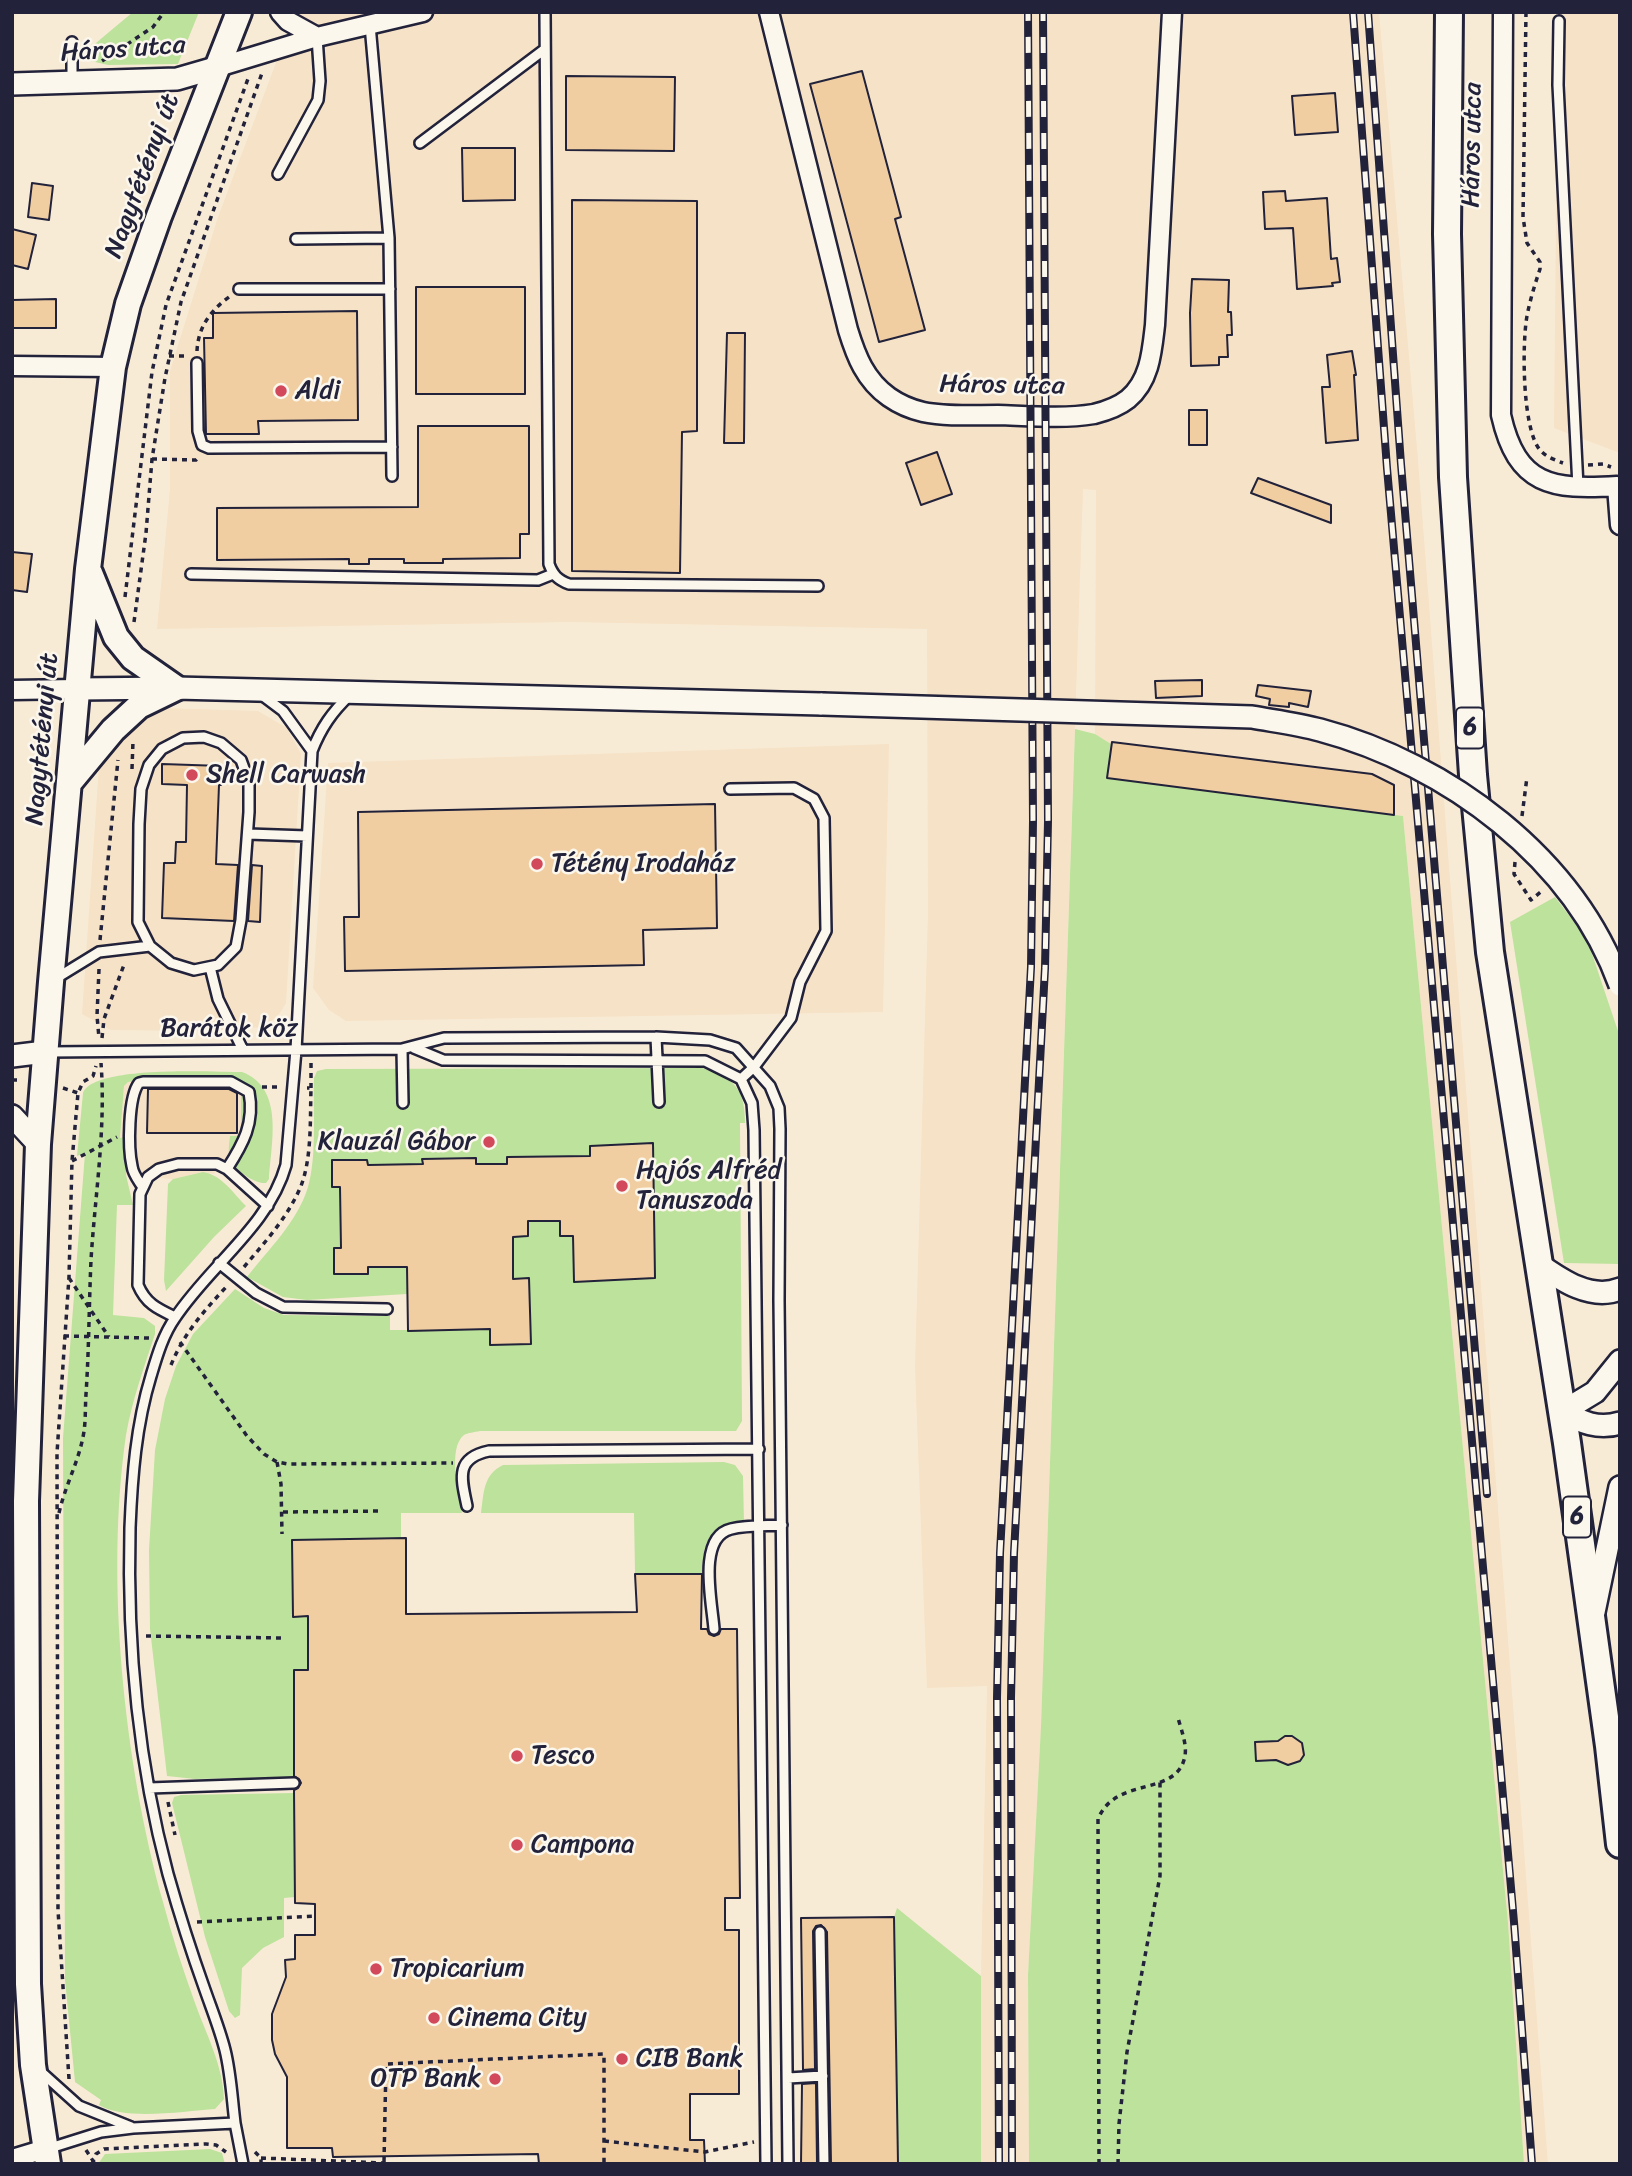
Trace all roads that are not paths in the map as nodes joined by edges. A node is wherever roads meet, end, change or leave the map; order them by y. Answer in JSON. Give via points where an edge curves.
{"nodes":[{"id":1,"x":239,"y":12,"type":"edge"},
{"id":2,"x":280,"y":12,"type":"edge"},
{"id":3,"x":422,"y":12,"type":"edge"},
{"id":4,"x":545,"y":12,"type":"edge"},
{"id":5,"x":768,"y":12,"type":"edge"},
{"id":6,"x":1172,"y":12,"type":"edge"},
{"id":7,"x":1449,"y":12,"type":"edge"},
{"id":8,"x":1503,"y":12,"type":"edge"},
{"id":9,"x":1559,"y":22,"type":"dead end"},
{"id":10,"x":370,"y":25,"type":"junction"},
{"id":11,"x":317,"y":37,"type":"junction"},
{"id":12,"x":72,"y":42,"type":"dead end"},
{"id":13,"x":545,"y":49,"type":"junction"},
{"id":14,"x":215,"y":68,"type":"junction"},
{"id":15,"x":72,"y":82,"type":"junction"},
{"id":16,"x":12,"y":84,"type":"edge"},
{"id":17,"x":420,"y":143,"type":"dead end"},
{"id":18,"x":278,"y":174,"type":"dead end"},
{"id":19,"x":296,"y":239,"type":"dead end"},
{"id":20,"x":389,"y":239,"type":"junction"},
{"id":21,"x":239,"y":289,"type":"road end"},
{"id":22,"x":390,"y":289,"type":"junction"},
{"id":23,"x":197,"y":363,"type":"road end"},
{"id":24,"x":12,"y":366,"type":"edge"},
{"id":25,"x":113,"y":367,"type":"junction"},
{"id":26,"x":392,"y":447,"type":"junction"},
{"id":27,"x":392,"y":476,"type":"dead end"},
{"id":28,"x":1618,"y":486,"type":"edge"},
{"id":29,"x":1578,"y":489,"type":"junction"},
{"id":30,"x":1620,"y":525,"type":"edge"},
{"id":31,"x":88,"y":569,"type":"junction"},
{"id":32,"x":191,"y":574,"type":"dead end"},
{"id":33,"x":553,"y":574,"type":"junction"},
{"id":34,"x":818,"y":586,"type":"dead end"},
{"id":35,"x":176,"y":688,"type":"junction"},
{"id":36,"x":77,"y":689,"type":"junction"},
{"id":37,"x":254,"y":689,"type":"junction"},
{"id":38,"x":12,"y":690,"type":"edge"},
{"id":39,"x":354,"y":691,"type":"junction"},
{"id":40,"x":312,"y":751,"type":"junction"},
{"id":41,"x":69,"y":783,"type":"junction"},
{"id":42,"x":730,"y":789,"type":"dead end"},
{"id":43,"x":248,"y":834,"type":"junction"},
{"id":44,"x":307,"y":836,"type":"junction"},
{"id":45,"x":149,"y":946,"type":"junction"},
{"id":46,"x":210,"y":967,"type":"junction"},
{"id":47,"x":51,"y":982,"type":"junction"},
{"id":48,"x":1620,"y":985,"type":"edge"},
{"id":49,"x":656,"y":1037,"type":"junction"},
{"id":50,"x":414,"y":1048,"type":"junction"},
{"id":51,"x":402,"y":1049,"type":"junction"},
{"id":52,"x":243,"y":1050,"type":"junction"},
{"id":53,"x":296,"y":1050,"type":"junction"},
{"id":54,"x":45,"y":1052,"type":"junction"},
{"id":55,"x":12,"y":1056,"type":"edge"},
{"id":56,"x":657,"y":1060,"type":"junction"},
{"id":57,"x":754,"y":1067,"type":"junction"},
{"id":58,"x":741,"y":1079,"type":"junction"},
{"id":59,"x":659,"y":1102,"type":"dead end"},
{"id":60,"x":403,"y":1103,"type":"dead end"},
{"id":61,"x":12,"y":1116,"type":"edge"},
{"id":62,"x":38,"y":1144,"type":"junction"},
{"id":63,"x":227,"y":1169,"type":"junction"},
{"id":64,"x":142,"y":1186,"type":"junction"},
{"id":65,"x":268,"y":1206,"type":"junction"},
{"id":66,"x":219,"y":1263,"type":"junction"},
{"id":67,"x":1537,"y":1263,"type":"junction"},
{"id":68,"x":1620,"y":1289,"type":"edge"},
{"id":69,"x":387,"y":1309,"type":"dead end"},
{"id":70,"x":175,"y":1317,"type":"junction"},
{"id":71,"x":1620,"y":1361,"type":"edge"},
{"id":72,"x":1562,"y":1412,"type":"junction"},
{"id":73,"x":1620,"y":1423,"type":"edge"},
{"id":74,"x":759,"y":1449,"type":"junction"},
{"id":75,"x":1620,"y":1487,"type":"edge"},
{"id":76,"x":467,"y":1506,"type":"dead end"},
{"id":77,"x":782,"y":1525,"type":"junction"},
{"id":78,"x":760,"y":1526,"type":"junction"},
{"id":79,"x":1592,"y":1621,"type":"junction"},
{"id":80,"x":714,"y":1629,"type":"dead end"},
{"id":81,"x":19,"y":1703,"type":"edge"},
{"id":82,"x":294,"y":1783,"type":"dead end"},
{"id":83,"x":149,"y":1787,"type":"junction"},
{"id":84,"x":1620,"y":1844,"type":"edge"},
{"id":85,"x":820,"y":1932,"type":"dead end"},
{"id":86,"x":33,"y":2065,"type":"junction"},
{"id":87,"x":823,"y":2076,"type":"junction"},
{"id":88,"x":788,"y":2078,"type":"junction"},
{"id":89,"x":235,"y":2123,"type":"junction"},
{"id":90,"x":133,"y":2128,"type":"junction"},
{"id":91,"x":47,"y":2156,"type":"edge"},
{"id":92,"x":12,"y":2159,"type":"edge"},
{"id":93,"x":242,"y":2160,"type":"edge"},
{"id":94,"x":766,"y":2164,"type":"edge"},
{"id":95,"x":788,"y":2164,"type":"edge"},
{"id":96,"x":824,"y":2164,"type":"edge"}],
"edges":[{"from":1,"to":14,"type":"main road","name":"Nagytétényi út"},
{"from":2,"to":11,"type":"street"},
{"from":3,"to":10,"type":"street","name":"Háros utca"},
{"from":4,"to":13,"type":"lane"},
{"from":5,"to":6,"type":"street","name":"Háros utca","via":[[848,330],[864,371],[875,386],[905,407],[925,412],[1032,416],[1108,410],[1129,398],[1147,371],[1155,325]]},
{"from":7,"to":67,"type":"main road","number":"6","via":[[1452,477],[1490,952]]},
{"from":8,"to":29,"type":"street","name":"Háros utca","via":[[1501,415],[1518,461],[1551,484]]},
{"from":9,"to":29,"type":"lane","via":[[1558,85]]},
{"from":10,"to":11,"type":"street","name":"Háros utca"},
{"from":10,"to":20,"type":"lane"},
{"from":11,"to":14,"type":"street","name":"Háros utca"},
{"from":11,"to":18,"type":"lane","via":[[318,100]]},
{"from":12,"to":15,"type":"lane"},
{"from":13,"to":17,"type":"lane"},
{"from":13,"to":33,"type":"lane"},
{"from":14,"to":15,"type":"street","name":"Háros utca","via":[[177,79]]},
{"from":14,"to":25,"type":"main road","name":"Nagytétényi út","via":[[128,304]]},
{"from":15,"to":16,"type":"street","name":"Háros utca"},
{"from":19,"to":20,"type":"lane"},
{"from":20,"to":22,"type":"lane"},
{"from":21,"to":22,"type":"lane"},
{"from":22,"to":26,"type":"lane"},
{"from":23,"to":26,"type":"lane","via":[[202,445]]},
{"from":24,"to":25,"type":"street"},
{"from":25,"to":31,"type":"main road","name":"Nagytétényi út"},
{"from":26,"to":27,"type":"lane"},
{"from":28,"to":29,"type":"street","name":"Háros utca"},
{"from":28,"to":30,"type":"street"},
{"from":31,"to":35,"type":"main road","via":[[121,643],[133,658]]},
{"from":31,"to":36,"type":"main road","name":"Nagytétényi út"},
{"from":32,"to":33,"type":"lane","via":[[538,580]]},
{"from":33,"to":34,"type":"lane","via":[[569,584]]},
{"from":35,"to":36,"type":"street"},
{"from":35,"to":37,"type":"street"},
{"from":35,"to":41,"type":"main road","via":[[139,706],[123,731]]},
{"from":36,"to":38,"type":"street"},
{"from":36,"to":41,"type":"main road","name":"Nagytétényi út"},
{"from":37,"to":39,"type":"street"},
{"from":37,"to":40,"type":"lane","via":[[283,711]]},
{"from":39,"to":40,"type":"lane","via":[[331,714]]},
{"from":39,"to":48,"type":"street","bridge":true,"via":[[1252,717],[1320,730],[1385,753],[1445,783],[1503,822],[1558,877],[1589,922]]},
{"from":40,"to":44,"type":"lane"},
{"from":41,"to":47,"type":"main road","name":"Nagytétényi út"},
{"from":42,"to":57,"type":"lane","via":[[794,788],[814,799],[824,818],[826,931],[800,982],[792,1018]]},
{"from":43,"to":44,"type":"lane"},
{"from":43,"to":45,"type":"lane","via":[[249,782],[241,760],[222,743],[204,737],[183,738],[162,749],[149,765],[141,789],[138,824],[138,922]]},
{"from":43,"to":46,"type":"lane","via":[[236,947]]},
{"from":44,"to":53,"type":"lane"},
{"from":45,"to":46,"type":"lane","via":[[171,963],[194,970]]},
{"from":45,"to":47,"type":"lane","via":[[99,952]]},
{"from":46,"to":52,"type":"lane","via":[[218,999]]},
{"from":47,"to":54,"type":"main road","name":"Nagytétényi út"},
{"from":49,"to":50,"type":"lane","name":"Barátok köz","via":[[444,1038]]},
{"from":49,"to":56,"type":"lane"},
{"from":49,"to":57,"type":"lane","name":"Barátok köz","via":[[710,1040],[736,1048]]},
{"from":50,"to":51,"type":"lane","name":"Barátok köz"},
{"from":50,"to":56,"type":"lane","name":"Barátok köz","via":[[443,1060]]},
{"from":51,"to":53,"type":"lane","name":"Barátok köz"},
{"from":51,"to":60,"type":"lane"},
{"from":52,"to":53,"type":"lane","name":"Barátok köz"},
{"from":52,"to":54,"type":"lane","name":"Barátok köz"},
{"from":53,"to":65,"type":"lane","via":[[286,1165]]},
{"from":54,"to":55,"type":"street"},
{"from":54,"to":62,"type":"main road","name":"Nagytétényi út"},
{"from":56,"to":58,"type":"lane","name":"Barátok köz","via":[[705,1061]]},
{"from":56,"to":59,"type":"lane"},
{"from":57,"to":58,"type":"lane"},
{"from":57,"to":77,"type":"lane","name":"Barátok köz","via":[[770,1086],[779,1108]]},
{"from":58,"to":74,"type":"lane","via":[[752,1103],[754,1130]]},
{"from":61,"to":62,"type":"street"},
{"from":62,"to":81,"type":"main road","name":"Nagytétényi út"},
{"from":63,"to":64,"type":"lane","via":[[217,1164],[178,1164],[159,1169]]},
{"from":63,"to":64,"type":"lane","via":[[250,1124],[249,1092],[231,1082],[139,1083],[132,1095],[132,1166]]},
{"from":63,"to":65,"type":"lane"},
{"from":64,"to":70,"type":"lane","via":[[138,1285],[152,1306]]},
{"from":65,"to":66,"type":"lane"},
{"from":66,"to":69,"type":"lane","via":[[283,1307]]},
{"from":66,"to":70,"type":"lane"},
{"from":67,"to":68,"type":"street","via":[[1566,1283],[1592,1291]]},
{"from":67,"to":72,"type":"main road","number":"6"},
{"from":70,"to":83,"type":"lane","via":[[164,1335],[140,1418],[131,1505],[131,1630]]},
{"from":71,"to":72,"type":"street","via":[[1595,1392]]},
{"from":72,"to":73,"type":"street","via":[[1587,1424],[1605,1427]]},
{"from":72,"to":79,"type":"main road","number":"6"},
{"from":74,"to":76,"type":"lane","via":[[489,1451],[474,1454],[466,1463],[462,1482]]},
{"from":74,"to":78,"type":"lane"},
{"from":75,"to":79,"type":"street"},
{"from":77,"to":78,"type":"lane"},
{"from":77,"to":88,"type":"lane","name":"Barátok köz"},
{"from":78,"to":80,"type":"lane","via":[[718,1535],[708,1554]]},
{"from":78,"to":94,"type":"lane"},
{"from":79,"to":84,"type":"main road","number":"6"},
{"from":81,"to":86,"type":"main road","name":"Nagytétényi út"},
{"from":82,"to":83,"type":"lane"},
{"from":83,"to":89,"type":"lane","via":[[183,1925],[225,2049]]},
{"from":85,"to":87,"type":"lane"},
{"from":86,"to":90,"type":"lane","via":[[92,2112]]},
{"from":86,"to":91,"type":"main road","name":"Nagytétényi út"},
{"from":87,"to":88,"type":"lane"},
{"from":87,"to":96,"type":"lane"},
{"from":88,"to":95,"type":"lane","name":"Barátok köz"},
{"from":89,"to":90,"type":"lane"},
{"from":89,"to":93,"type":"lane"},
{"from":90,"to":91,"type":"lane","via":[[81,2138]]},
{"from":91,"to":92,"type":"street"}]}
